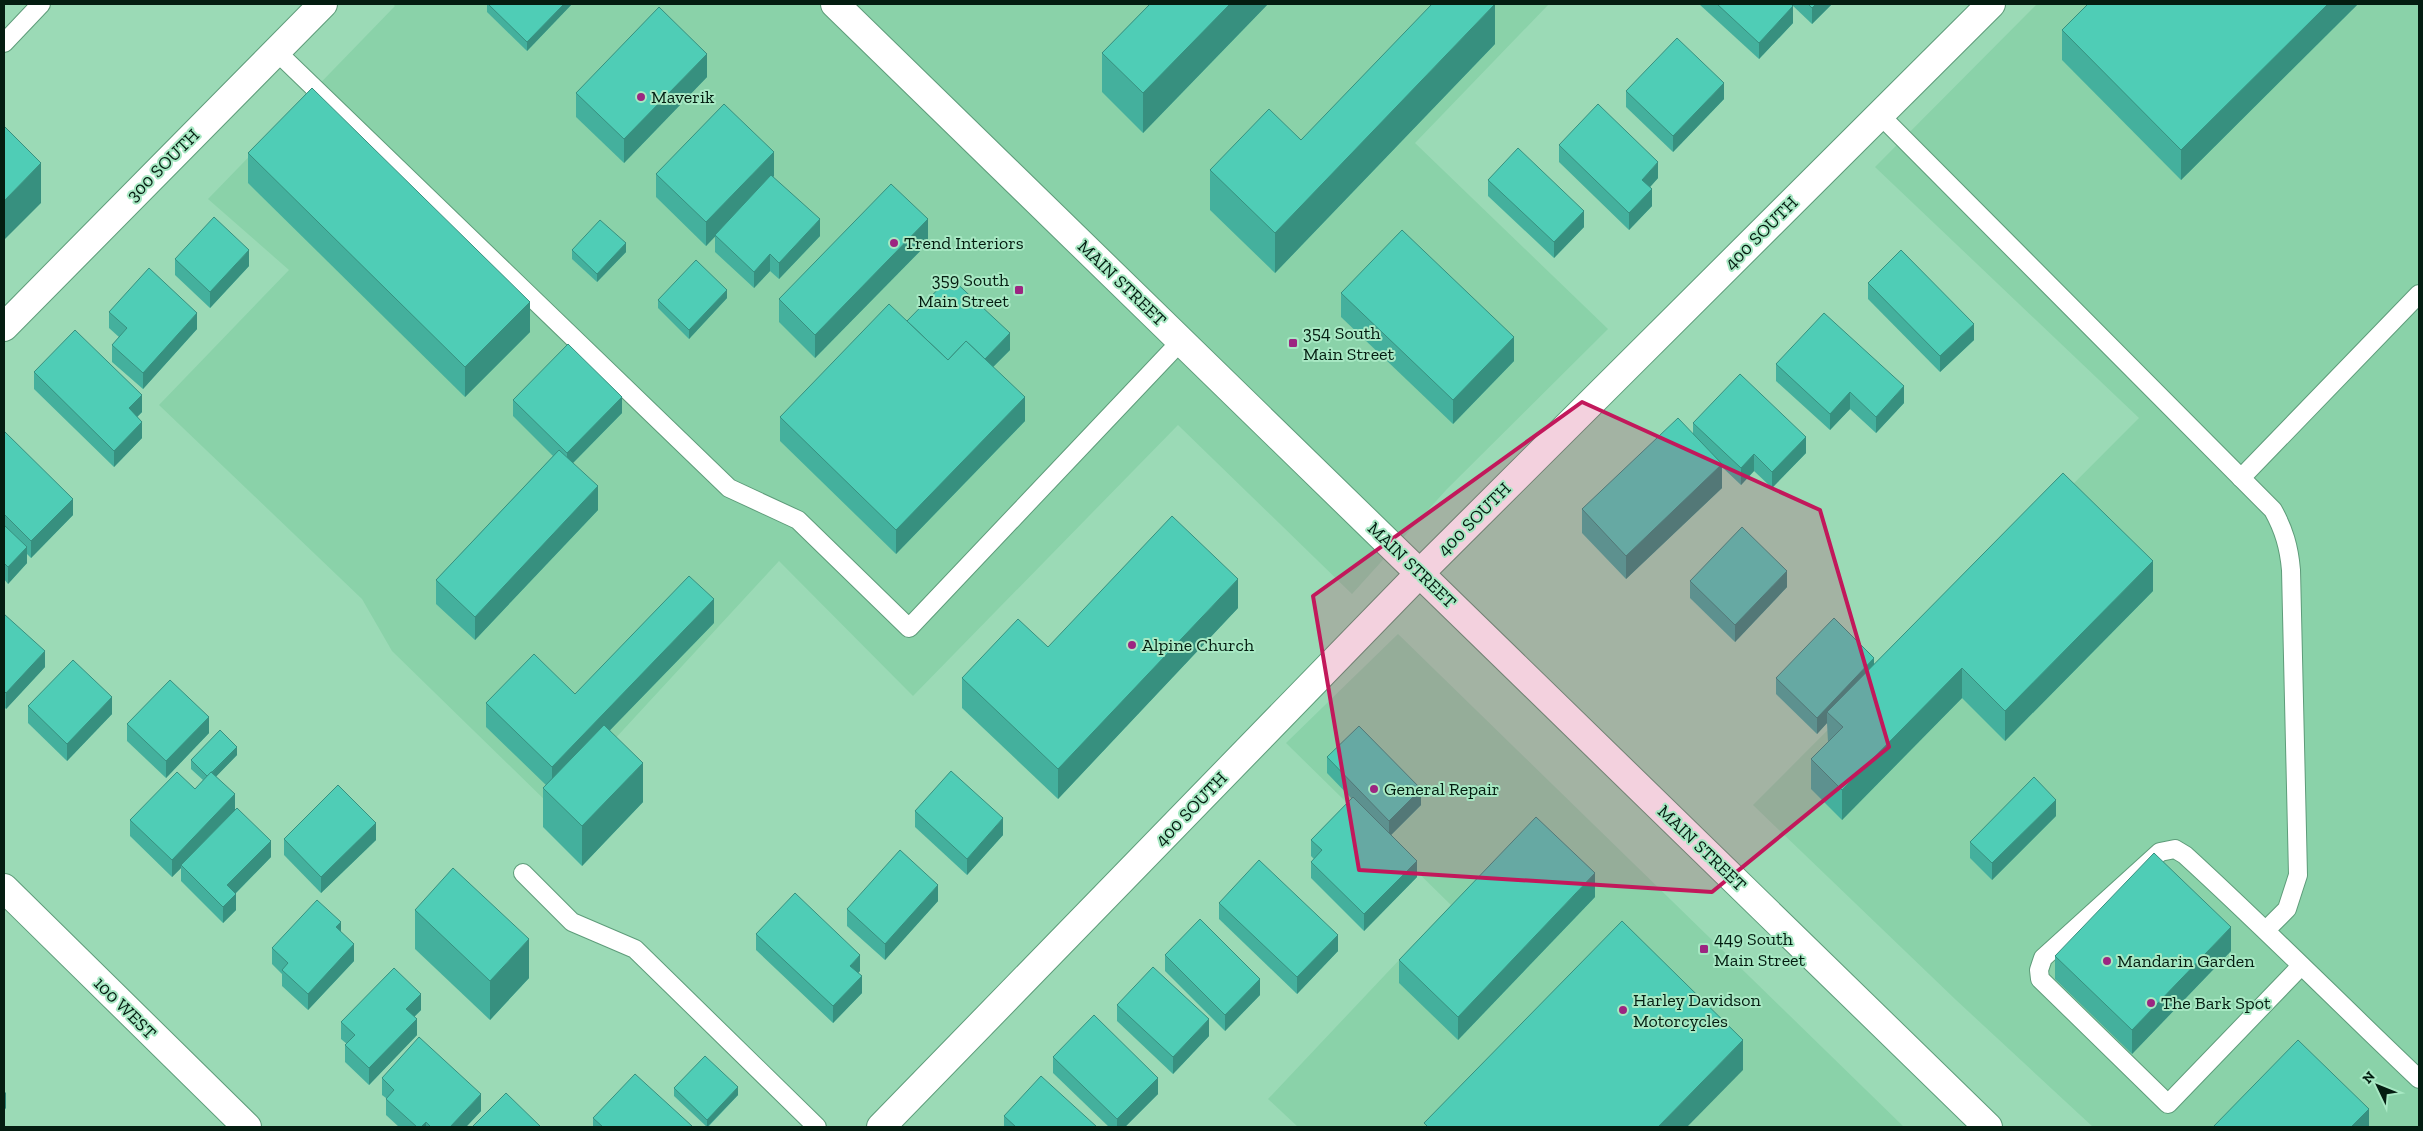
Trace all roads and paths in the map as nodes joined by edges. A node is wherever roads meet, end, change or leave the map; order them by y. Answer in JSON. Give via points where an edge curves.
{"nodes":[{"id":1,"x":41,"y":4,"type":"edge"},
{"id":2,"x":835,"y":4,"type":"edge"},
{"id":3,"x":1991,"y":4,"type":"edge"},
{"id":4,"x":311,"y":8,"type":"edge"},
{"id":5,"x":4,"y":43,"type":"edge"},
{"id":6,"x":276,"y":51,"type":"junction"},
{"id":7,"x":1880,"y":115,"type":"junction"},
{"id":8,"x":2419,"y":294,"type":"edge"},
{"id":9,"x":4,"y":327,"type":"edge"},
{"id":10,"x":1181,"y":341,"type":"junction"},
{"id":11,"x":2241,"y":478,"type":"junction"},
{"id":12,"x":1420,"y":573,"type":"junction"},
{"id":13,"x":522,"y":873,"type":"dead end"},
{"id":14,"x":4,"y":888,"type":"edge"},
{"id":15,"x":2266,"y":930,"type":"junction"},
{"id":16,"x":2301,"y":966,"type":"junction"},
{"id":17,"x":2419,"y":1080,"type":"edge"},
{"id":18,"x":247,"y":1127,"type":"edge"},
{"id":19,"x":817,"y":1127,"type":"edge"},
{"id":20,"x":881,"y":1127,"type":"edge"},
{"id":21,"x":1988,"y":1127,"type":"edge"}],
"edges":[{"from":1,"to":5,"type":"lane"},
{"from":2,"to":10,"type":"main road","name":"MAIN STREET"},
{"from":3,"to":7,"type":"main road","name":"400 SOUTH"},
{"from":4,"to":6,"type":"main road","name":"300 SOUTH"},
{"from":6,"to":9,"type":"main road","name":"300 SOUTH"},
{"from":6,"to":10,"type":"lane","via":[[729,488],[798,520],[909,628]]},
{"from":7,"to":11,"type":"lane"},
{"from":7,"to":12,"type":"main road","name":"400 SOUTH"},
{"from":8,"to":11,"type":"lane"},
{"from":10,"to":12,"type":"main road","name":"MAIN STREET"},
{"from":11,"to":15,"type":"lane","via":[[2273,510],[2284,529],[2291,570],[2298,874],[2287,909]]},
{"from":12,"to":20,"type":"main road","name":"400 SOUTH"},
{"from":12,"to":21,"type":"main road","name":"MAIN STREET"},
{"from":13,"to":19,"type":"lane","via":[[572,922],[635,949]]},
{"from":14,"to":18,"type":"main road","name":"100 WEST"},
{"from":15,"to":16,"type":"lane"},
{"from":15,"to":16,"type":"lane","via":[[2185,855],[2175,849],[2160,852],[2043,958],[2040,979],[2168,1104]]},
{"from":16,"to":17,"type":"lane"}]}
